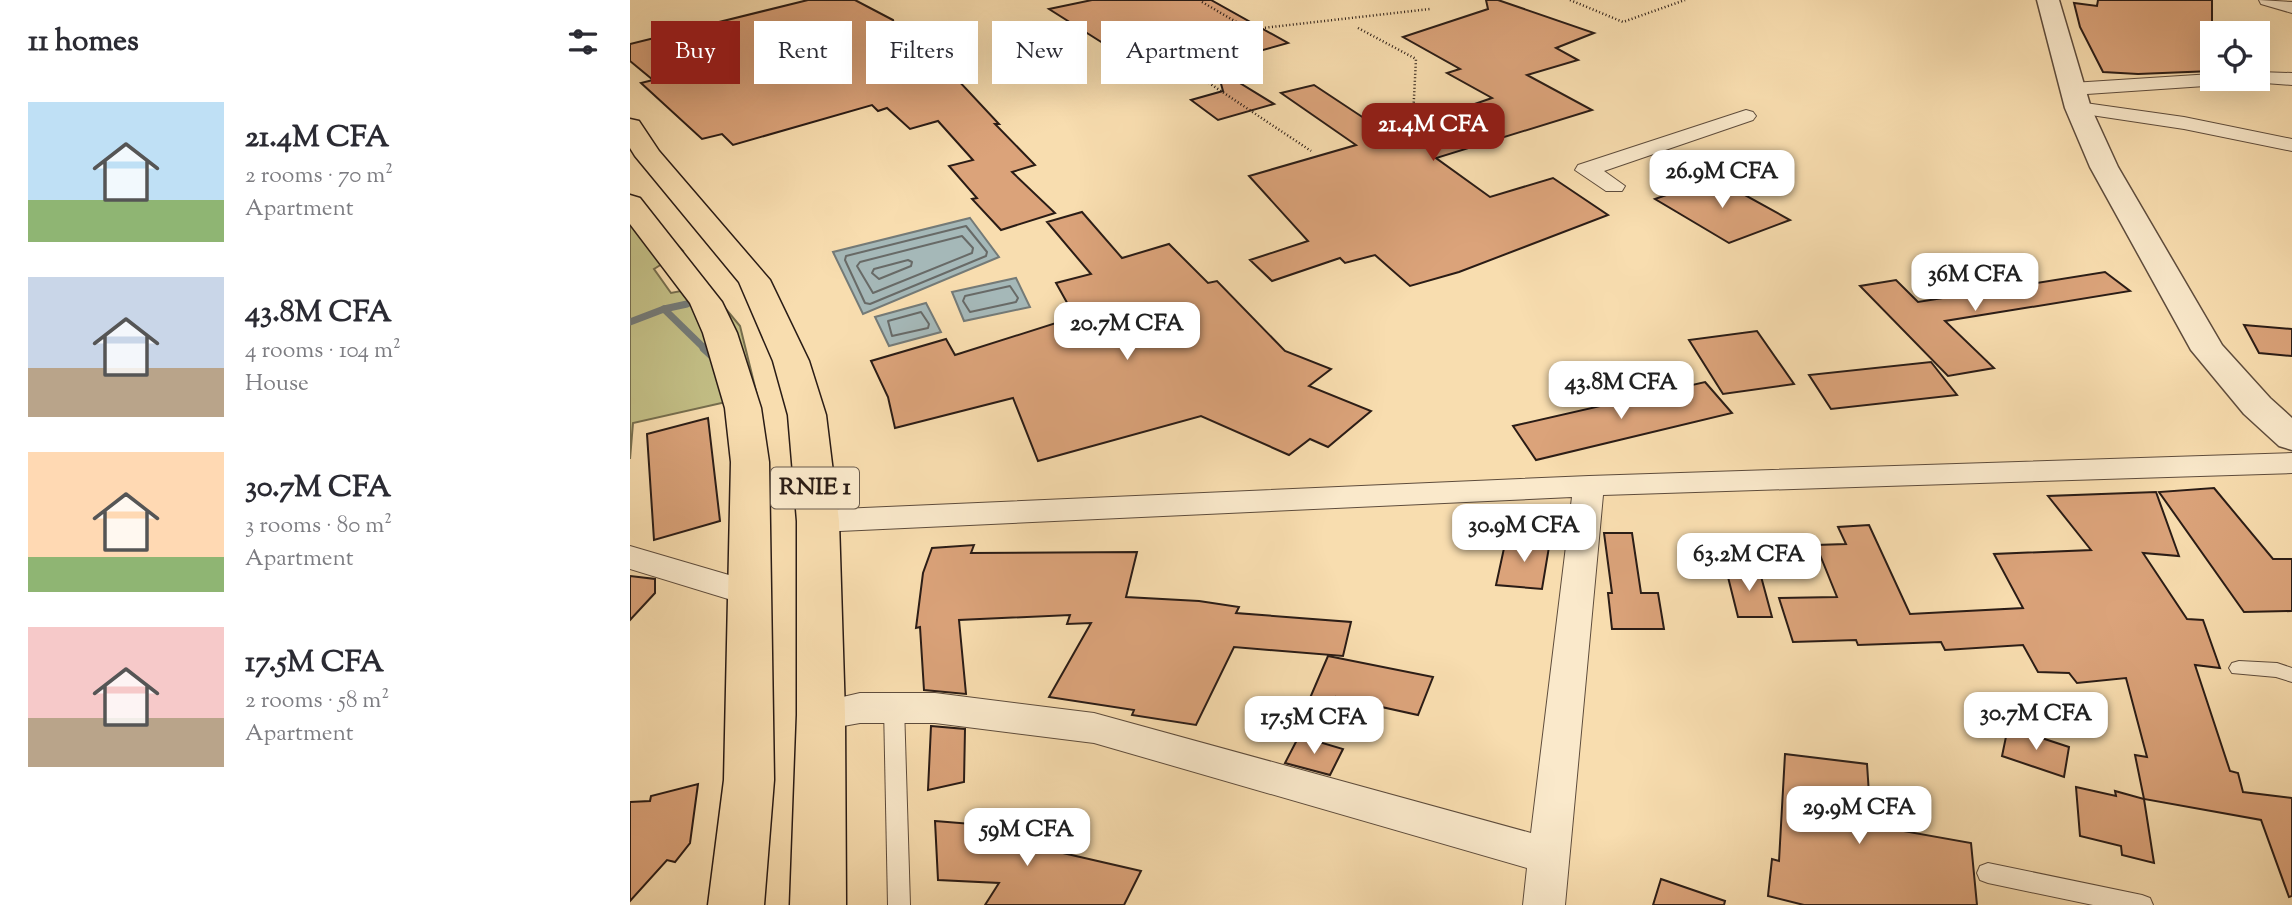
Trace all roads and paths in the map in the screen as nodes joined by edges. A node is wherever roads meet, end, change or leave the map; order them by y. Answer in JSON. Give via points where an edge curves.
{"nodes":[{"id":1,"x":1570,"y":0,"type":"edge"},
{"id":2,"x":1685,"y":0,"type":"edge"},
{"id":3,"x":2048,"y":0,"type":"edge"},
{"id":4,"x":2267,"y":0,"type":"edge"},
{"id":5,"x":1202,"y":2,"type":"dead end"},
{"id":6,"x":2292,"y":8,"type":"edge"},
{"id":7,"x":1430,"y":9,"type":"dead end"},
{"id":8,"x":1358,"y":28,"type":"dead end"},
{"id":9,"x":2270,"y":78,"type":"edge"},
{"id":10,"x":2292,"y":79,"type":"edge"},
{"id":11,"x":2200,"y":82,"type":"edge"},
{"id":12,"x":1210,"y":84,"type":"edge"},
{"id":13,"x":2075,"y":99,"type":"junction"},
{"id":14,"x":1746,"y":116,"type":"dead end"},
{"id":15,"x":1413,"y":117,"type":"dead end"},
{"id":16,"x":630,"y":127,"type":"edge"},
{"id":17,"x":2292,"y":145,"type":"edge"},
{"id":18,"x":1311,"y":151,"type":"dead end"},
{"id":19,"x":1614,"y":186,"type":"dead end"},
{"id":20,"x":630,"y":204,"type":"edge"},
{"id":21,"x":2292,"y":438,"type":"edge"},
{"id":22,"x":2292,"y":463,"type":"edge"},
{"id":23,"x":1589,"y":486,"type":"junction"},
{"id":24,"x":818,"y":521,"type":"junction"},
{"id":25,"x":630,"y":557,"type":"edge"},
{"id":26,"x":751,"y":594,"type":"junction"},
{"id":27,"x":2239,"y":668,"type":"dead end"},
{"id":28,"x":2292,"y":675,"type":"edge"},
{"id":29,"x":894,"y":706,"type":"junction"},
{"id":30,"x":821,"y":715,"type":"junction"},
{"id":31,"x":1549,"y":856,"type":"junction"},
{"id":32,"x":1988,"y":873,"type":"dead end"},
{"id":33,"x":736,"y":905,"type":"edge"},
{"id":34,"x":818,"y":905,"type":"edge"},
{"id":35,"x":899,"y":905,"type":"edge"},
{"id":36,"x":1544,"y":905,"type":"edge"},
{"id":37,"x":2142,"y":905,"type":"edge"}],
"edges":[{"from":1,"to":2,"type":"path","via":[[1623,22]]},
{"from":3,"to":13,"type":"street"},
{"from":4,"to":6,"type":"street"},
{"from":5,"to":7,"type":"path","via":[[1254,29]]},
{"from":8,"to":15,"type":"path","via":[[1416,59]]},
{"from":9,"to":10,"type":"street"},
{"from":11,"to":13,"type":"street"},
{"from":12,"to":18,"type":"path"},
{"from":13,"to":17,"type":"street"},
{"from":13,"to":21,"type":"street","via":[[2104,167],[2208,349]]},
{"from":14,"to":19,"type":"street","via":[[1586,170]]},
{"from":16,"to":24,"type":"highway","number":"RNIE 1","via":[[754,280],[772,317],[807,415]]},
{"from":20,"to":26,"type":"highway","number":"RNIE 1","via":[[706,302],[736,380],[750,462]]},
{"from":22,"to":23,"type":"street"},
{"from":23,"to":24,"type":"street"},
{"from":23,"to":31,"type":"street"},
{"from":24,"to":30,"type":"highway","number":"RNIE 1"},
{"from":25,"to":26,"type":"street"},
{"from":26,"to":33,"type":"highway","number":"RNIE 1","via":[[749,780]]},
{"from":27,"to":28,"type":"lane"},
{"from":29,"to":30,"type":"street"},
{"from":29,"to":31,"type":"street","via":[[1094,728]]},
{"from":29,"to":35,"type":"lane"},
{"from":30,"to":34,"type":"highway","number":"RNIE 1"},
{"from":31,"to":36,"type":"street"},
{"from":32,"to":37,"type":"lane"}]}
